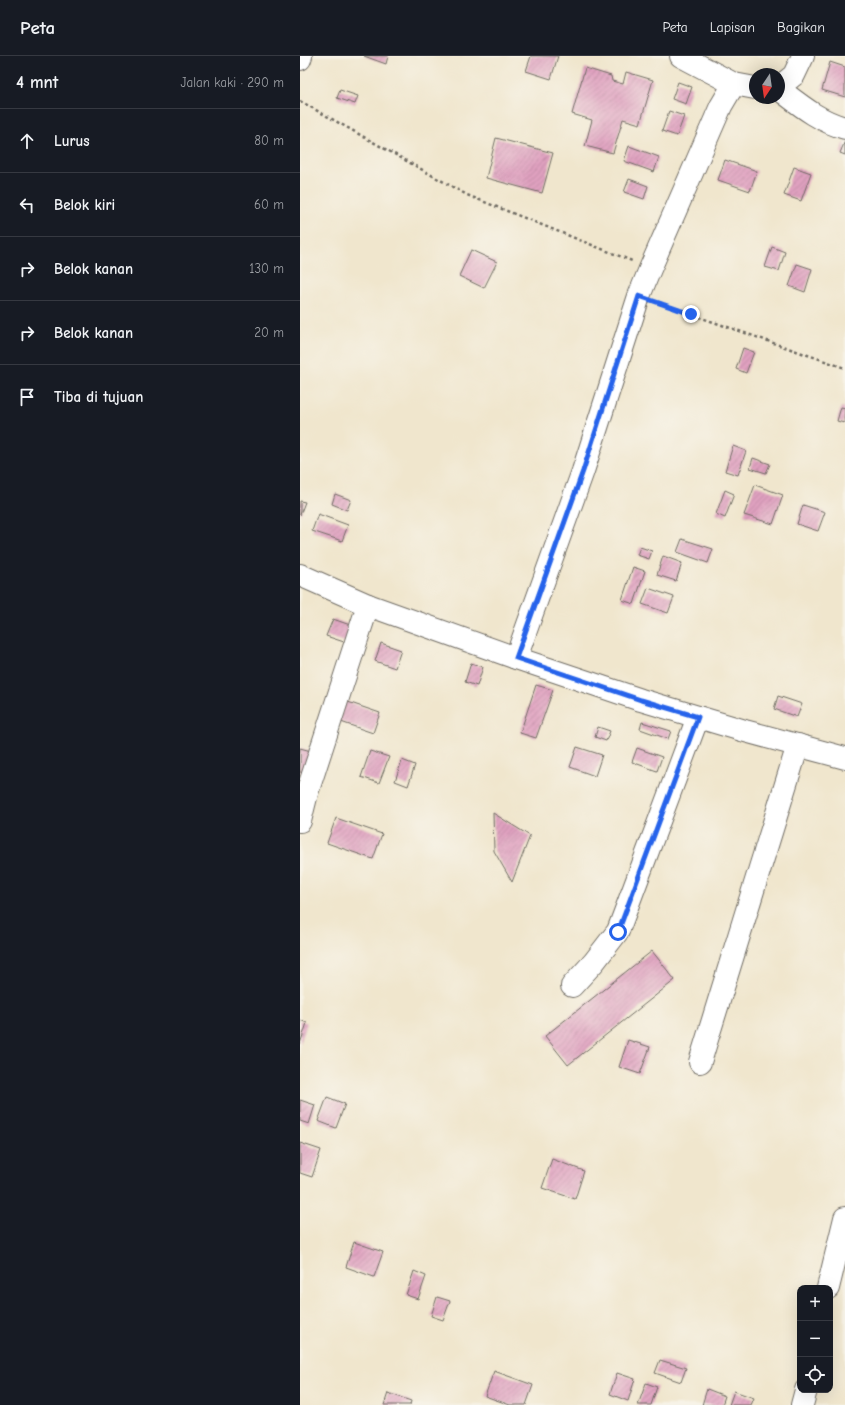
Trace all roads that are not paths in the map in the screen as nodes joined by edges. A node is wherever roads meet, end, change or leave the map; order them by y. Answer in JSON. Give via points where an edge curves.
{"nodes":[{"id":1,"x":681,"y":56,"type":"edge"},
{"id":2,"x":802,"y":56,"type":"edge"},
{"id":3,"x":785,"y":83,"type":"edge"},
{"id":4,"x":734,"y":84,"type":"junction"},
{"id":5,"x":749,"y":87,"type":"edge"},
{"id":6,"x":785,"y":93,"type":"edge"},
{"id":7,"x":845,"y":128,"type":"edge"},
{"id":8,"x":300,"y":575,"type":"edge"},
{"id":9,"x":368,"y":605,"type":"junction"},
{"id":10,"x":516,"y":658,"type":"junction"},
{"id":11,"x":698,"y":717,"type":"junction"},
{"id":12,"x":798,"y":745,"type":"junction"},
{"id":13,"x":845,"y":758,"type":"edge"},
{"id":14,"x":300,"y":821,"type":"edge"},
{"id":15,"x":572,"y":986,"type":"dead end"},
{"id":16,"x":700,"y":1062,"type":"dead end"},
{"id":17,"x":845,"y":1218,"type":"edge"},
{"id":18,"x":829,"y":1285,"type":"edge"},
{"id":19,"x":805,"y":1393,"type":"edge"},
{"id":20,"x":802,"y":1405,"type":"edge"}],
"edges":[{"from":1,"to":4,"type":"street"},
{"from":2,"to":3,"type":"street","via":[[794,75]]},
{"from":4,"to":5,"type":"street"},
{"from":4,"to":10,"type":"street","via":[[721,106],[639,296],[583,471]]},
{"from":6,"to":7,"type":"street","via":[[812,114]]},
{"from":8,"to":9,"type":"street"},
{"from":9,"to":10,"type":"street"},
{"from":9,"to":14,"type":"street"},
{"from":10,"to":11,"type":"street"},
{"from":11,"to":12,"type":"street"},
{"from":11,"to":15,"type":"street","via":[[618,932]]},
{"from":12,"to":13,"type":"street"},
{"from":12,"to":16,"type":"street"},
{"from":17,"to":18,"type":"street"},
{"from":19,"to":20,"type":"street"}]}
